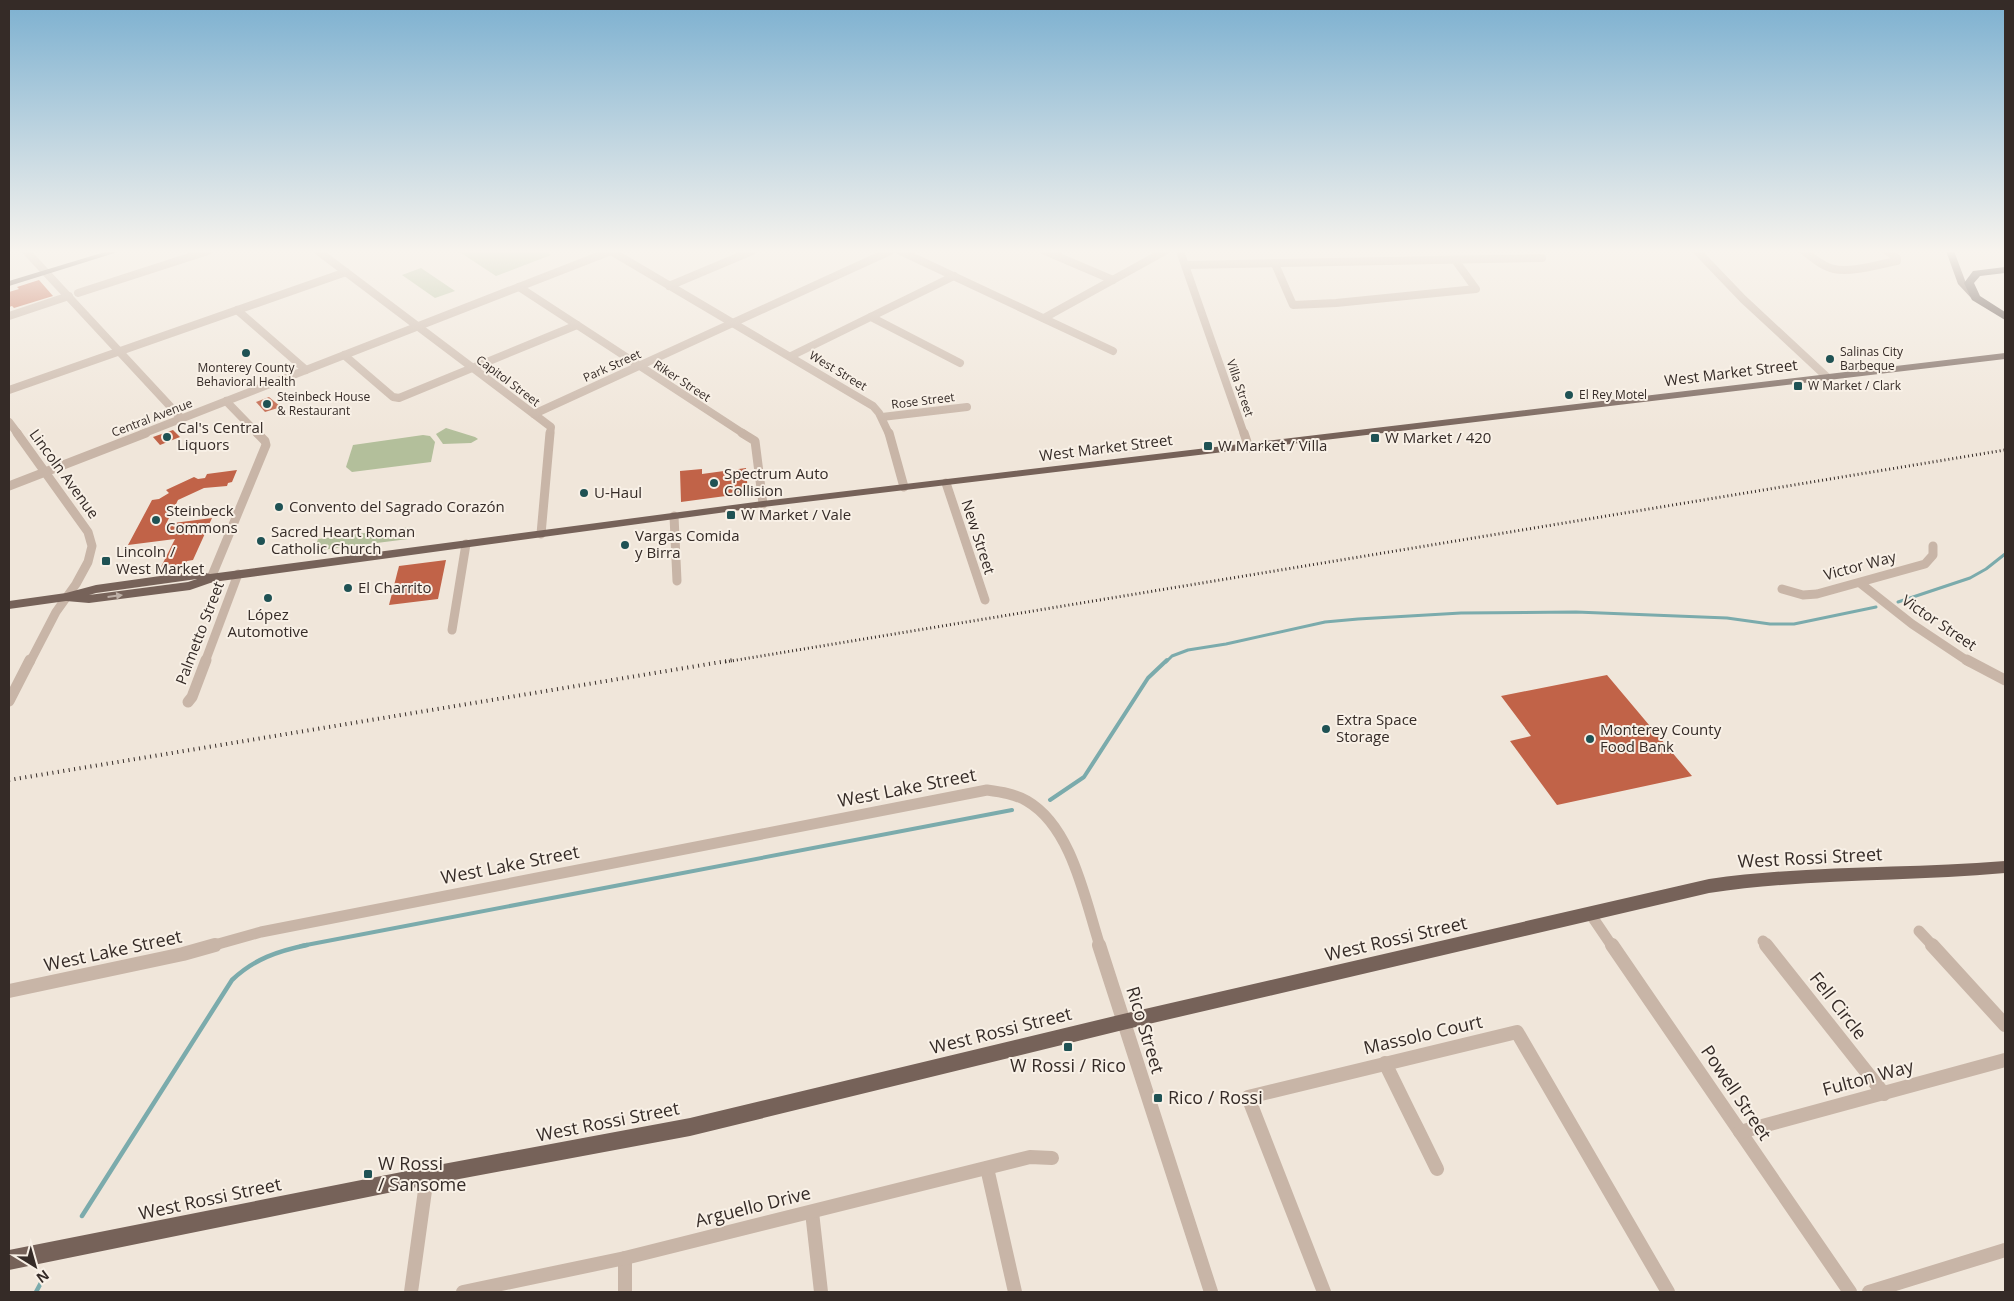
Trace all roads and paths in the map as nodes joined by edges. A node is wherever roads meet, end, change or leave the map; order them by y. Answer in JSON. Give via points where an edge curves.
{"nodes":[{"id":1,"x":22,"y":312,"type":"edge"},
{"id":2,"x":83,"y":312,"type":"edge"},
{"id":3,"x":232,"y":312,"type":"edge"},
{"id":4,"x":239,"y":312,"type":"edge"},
{"id":5,"x":397,"y":312,"type":"edge"},
{"id":6,"x":457,"y":312,"type":"edge"},
{"id":7,"x":556,"y":312,"type":"edge"},
{"id":8,"x":714,"y":312,"type":"edge"},
{"id":9,"x":758,"y":312,"type":"edge"},
{"id":10,"x":882,"y":312,"type":"edge"},
{"id":11,"x":1031,"y":312,"type":"edge"},
{"id":12,"x":1055,"y":312,"type":"edge"},
{"id":13,"x":1202,"y":312,"type":"edge"},
{"id":14,"x":1757,"y":312,"type":"edge"},
{"id":15,"x":9,"y":316,"type":"edge"},
{"id":16,"x":871,"y":317,"type":"junction"},
{"id":17,"x":1044,"y":318,"type":"junction"},
{"id":18,"x":733,"y":323,"type":"junction"},
{"id":19,"x":577,"y":325,"type":"junction"},
{"id":20,"x":417,"y":327,"type":"junction"},
{"id":21,"x":1113,"y":351,"type":"dead end"},
{"id":22,"x":120,"y":352,"type":"junction"},
{"id":23,"x":344,"y":356,"type":"junction"},
{"id":24,"x":791,"y":356,"type":"junction"},
{"id":25,"x":2005,"y":356,"type":"edge"},
{"id":26,"x":960,"y":363,"type":"dead end"},
{"id":27,"x":639,"y":366,"type":"junction"},
{"id":28,"x":473,"y":369,"type":"junction"},
{"id":29,"x":306,"y":370,"type":"junction"},
{"id":30,"x":1828,"y":378,"type":"junction"},
{"id":31,"x":9,"y":390,"type":"edge"},
{"id":32,"x":226,"y":401,"type":"junction"},
{"id":33,"x":967,"y":407,"type":"dead end"},
{"id":34,"x":534,"y":414,"type":"junction"},
{"id":35,"x":882,"y":417,"type":"junction"},
{"id":36,"x":181,"y":418,"type":"junction"},
{"id":37,"x":9,"y":422,"type":"edge"},
{"id":38,"x":1249,"y":448,"type":"junction"},
{"id":39,"x":45,"y":472,"type":"junction"},
{"id":40,"x":946,"y":482,"type":"junction"},
{"id":41,"x":9,"y":486,"type":"edge"},
{"id":42,"x":904,"y":488,"type":"junction"},
{"id":43,"x":763,"y":504,"type":"junction"},
{"id":44,"x":674,"y":516,"type":"junction"},
{"id":45,"x":541,"y":534,"type":"junction"},
{"id":46,"x":466,"y":544,"type":"junction"},
{"id":47,"x":1933,"y":546,"type":"dead end"},
{"id":48,"x":238,"y":574,"type":"junction"},
{"id":49,"x":211,"y":578,"type":"junction"},
{"id":50,"x":677,"y":581,"type":"dead end"},
{"id":51,"x":1860,"y":583,"type":"junction"},
{"id":52,"x":1782,"y":589,"type":"dead end"},
{"id":53,"x":66,"y":597,"type":"junction"},
{"id":54,"x":985,"y":600,"type":"dead end"},
{"id":55,"x":9,"y":605,"type":"edge"},
{"id":56,"x":452,"y":630,"type":"dead end"},
{"id":57,"x":2005,"y":680,"type":"edge"},
{"id":58,"x":9,"y":701,"type":"edge"},
{"id":59,"x":188,"y":702,"type":"dead end"},
{"id":60,"x":1019,"y":796,"type":"joint"},
{"id":61,"x":2005,"y":867,"type":"edge"},
{"id":62,"x":1591,"y":915,"type":"junction"},
{"id":63,"x":1919,"y":931,"type":"dead end"},
{"id":64,"x":1763,"y":941,"type":"dead end"},
{"id":65,"x":9,"y":990,"type":"edge"},
{"id":66,"x":1122,"y":1022,"type":"junction"},
{"id":67,"x":2005,"y":1025,"type":"edge"},
{"id":68,"x":2005,"y":1060,"type":"edge"},
{"id":69,"x":1384,"y":1063,"type":"junction"},
{"id":70,"x":1884,"y":1094,"type":"junction"},
{"id":71,"x":1740,"y":1132,"type":"junction"},
{"id":72,"x":1052,"y":1158,"type":"dead end"},
{"id":73,"x":987,"y":1168,"type":"junction"},
{"id":74,"x":1437,"y":1169,"type":"dead end"},
{"id":75,"x":427,"y":1176,"type":"junction"},
{"id":76,"x":812,"y":1212,"type":"junction"},
{"id":77,"x":2005,"y":1250,"type":"edge"},
{"id":78,"x":625,"y":1258,"type":"junction"},
{"id":79,"x":9,"y":1260,"type":"edge"},
{"id":80,"x":411,"y":1292,"type":"edge"},
{"id":81,"x":463,"y":1292,"type":"edge"},
{"id":82,"x":625,"y":1292,"type":"edge"},
{"id":83,"x":821,"y":1292,"type":"edge"},
{"id":84,"x":1015,"y":1292,"type":"edge"},
{"id":85,"x":1211,"y":1292,"type":"edge"},
{"id":86,"x":1324,"y":1292,"type":"edge"},
{"id":87,"x":1668,"y":1292,"type":"edge"},
{"id":88,"x":1850,"y":1292,"type":"edge"},
{"id":89,"x":1869,"y":1292,"type":"edge"}],
"edges":[{"from":1,"to":15,"type":"street"},
{"from":2,"to":22,"type":"street"},
{"from":3,"to":22,"type":"street"},
{"from":4,"to":29,"type":"street"},
{"from":5,"to":20,"type":"street","name":"Capitol Street"},
{"from":6,"to":20,"type":"street","name":"Central Avenue"},
{"from":7,"to":19,"type":"street","name":"Riker Street"},
{"from":8,"to":18,"type":"street","name":"West Street"},
{"from":9,"to":18,"type":"street","name":"Park Street"},
{"from":10,"to":16,"type":"street"},
{"from":11,"to":17,"type":"street"},
{"from":12,"to":17,"type":"street"},
{"from":13,"to":38,"type":"street","name":"Villa Street"},
{"from":14,"to":30,"type":"street"},
{"from":16,"to":24,"type":"street"},
{"from":16,"to":26,"type":"street"},
{"from":17,"to":21,"type":"street"},
{"from":18,"to":24,"type":"street","name":"West Street"},
{"from":18,"to":27,"type":"street","name":"Park Street"},
{"from":19,"to":27,"type":"street","name":"Riker Street"},
{"from":19,"to":28,"type":"street"},
{"from":20,"to":23,"type":"street","name":"Central Avenue"},
{"from":20,"to":28,"type":"street","name":"Capitol Street"},
{"from":22,"to":31,"type":"street"},
{"from":22,"to":36,"type":"street"},
{"from":23,"to":28,"type":"street","via":[[393,397],[399,398]]},
{"from":23,"to":29,"type":"street","name":"Central Avenue"},
{"from":24,"to":35,"type":"street","name":"West Street","via":[[864,399]]},
{"from":25,"to":30,"type":"main road","name":"West Market Street"},
{"from":27,"to":34,"type":"street","name":"Park Street"},
{"from":27,"to":43,"type":"street","name":"Riker Street","via":[[755,441]]},
{"from":28,"to":34,"type":"street","name":"Capitol Street"},
{"from":29,"to":32,"type":"street","name":"Central Avenue"},
{"from":30,"to":38,"type":"main road","name":"West Market Street"},
{"from":32,"to":36,"type":"street","name":"Central Avenue"},
{"from":32,"to":49,"type":"street","via":[[266,445]]},
{"from":33,"to":35,"type":"street","name":"Rose Street"},
{"from":34,"to":45,"type":"street","name":"Capitol Street","via":[[551,427]]},
{"from":35,"to":42,"type":"street","name":"West Street"},
{"from":36,"to":39,"type":"street","name":"Central Avenue"},
{"from":37,"to":39,"type":"street","name":"Lincoln Avenue"},
{"from":38,"to":40,"type":"main road","name":"West Market Street"},
{"from":39,"to":41,"type":"street","name":"Central Avenue"},
{"from":39,"to":53,"type":"street","name":"Lincoln Avenue","via":[[92,541],[88,562]]},
{"from":40,"to":42,"type":"main road","name":"West Market Street"},
{"from":40,"to":54,"type":"street","name":"New Street"},
{"from":42,"to":43,"type":"main road","name":"West Market Street"},
{"from":43,"to":44,"type":"main road","name":"West Market Street"},
{"from":44,"to":45,"type":"main road","name":"West Market Street"},
{"from":44,"to":50,"type":"street"},
{"from":45,"to":46,"type":"main road","name":"West Market Street"},
{"from":46,"to":48,"type":"main road","name":"West Market Street"},
{"from":46,"to":56,"type":"street"},
{"from":47,"to":51,"type":"street","name":"Victor Way","via":[[1933,555],[1925,564]]},
{"from":48,"to":49,"type":"main road","name":"West Market Street"},
{"from":48,"to":59,"type":"street","name":"Palmetto Street"},
{"from":49,"to":53,"type":"main road","name":"West Market Street","via":[[190,586],[89,599]]},
{"from":51,"to":52,"type":"street","name":"Victor Way","via":[[1803,595]]},
{"from":51,"to":57,"type":"street","name":"Victor Street","via":[[1935,640],[1970,663]]},
{"from":53,"to":55,"type":"main road","name":"West Market Street"},
{"from":53,"to":58,"type":"street","name":"Lincoln Avenue"},
{"from":60,"to":65,"type":"street","name":"West Lake Street","via":[[988,790],[261,932],[183,954]]},
{"from":60,"to":66,"type":"street","name":"Rico Street","via":[[1038,807],[1054,825],[1070,854]]},
{"from":61,"to":62,"type":"main road","name":"West Rossi Street","via":[[1929,873],[1793,875],[1736,881]]},
{"from":62,"to":66,"type":"main road","name":"West Rossi Street"},
{"from":62,"to":71,"type":"street","name":"Powell Street"},
{"from":63,"to":67,"type":"street"},
{"from":64,"to":70,"type":"street","name":"Fell Circle"},
{"from":66,"to":75,"type":"main road","name":"West Rossi Street","via":[[690,1127]]},
{"from":66,"to":85,"type":"street","name":"Rico Street"},
{"from":68,"to":70,"type":"street","name":"Fulton Way"},
{"from":69,"to":74,"type":"street"},
{"from":69,"to":86,"type":"street","name":"Massolo Court","via":[[1248,1097]]},
{"from":69,"to":87,"type":"street","name":"Massolo Court","via":[[1517,1032]]},
{"from":70,"to":71,"type":"street","name":"Fulton Way"},
{"from":71,"to":88,"type":"street","name":"Powell Street"},
{"from":72,"to":73,"type":"street","name":"Arguello Drive","via":[[1030,1157]]},
{"from":73,"to":76,"type":"street","name":"Arguello Drive"},
{"from":73,"to":84,"type":"street"},
{"from":75,"to":79,"type":"main road","name":"West Rossi Street"},
{"from":75,"to":80,"type":"street"},
{"from":76,"to":78,"type":"street","name":"Arguello Drive"},
{"from":76,"to":83,"type":"street"},
{"from":77,"to":89,"type":"street"},
{"from":78,"to":81,"type":"street","name":"Arguello Drive"},
{"from":78,"to":82,"type":"street"}]}
